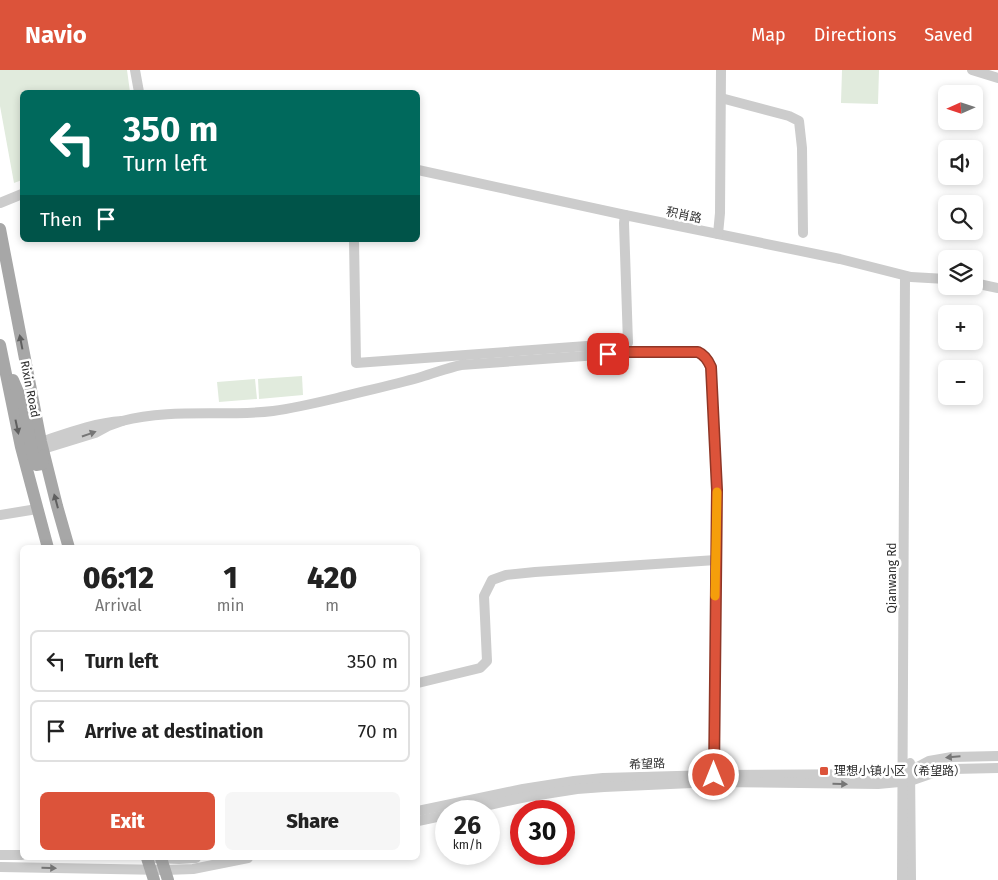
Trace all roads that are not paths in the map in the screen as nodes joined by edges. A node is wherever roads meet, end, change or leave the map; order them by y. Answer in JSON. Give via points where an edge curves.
{"nodes":[{"id":1,"x":135,"y":70,"type":"edge"},
{"id":2,"x":721,"y":70,"type":"edge"},
{"id":3,"x":972,"y":70,"type":"edge"},
{"id":4,"x":998,"y":78,"type":"edge"},
{"id":5,"x":139,"y":90,"type":"edge"},
{"id":6,"x":721,"y":98,"type":"junction"},
{"id":7,"x":420,"y":170,"type":"edge"},
{"id":8,"x":20,"y":195,"type":"edge"},
{"id":9,"x":0,"y":203,"type":"edge"},
{"id":10,"x":625,"y":215,"type":"junction"},
{"id":11,"x":0,"y":229,"type":"edge"},
{"id":12,"x":803,"y":233,"type":"dead end"},
{"id":13,"x":718,"y":234,"type":"junction"},
{"id":14,"x":354,"y":242,"type":"edge"},
{"id":15,"x":908,"y":277,"type":"junction"},
{"id":16,"x":938,"y":279,"type":"edge"},
{"id":17,"x":983,"y":285,"type":"edge"},
{"id":18,"x":998,"y":288,"type":"edge"},
{"id":19,"x":1,"y":348,"type":"edge"},
{"id":20,"x":42,"y":449,"type":"junction"},
{"id":21,"x":37,"y":509,"type":"junction"},
{"id":22,"x":0,"y":515,"type":"edge"},
{"id":23,"x":47,"y":545,"type":"edge"},
{"id":24,"x":68,"y":545,"type":"edge"},
{"id":25,"x":716,"y":560,"type":"junction"},
{"id":26,"x":420,"y":683,"type":"edge"},
{"id":27,"x":998,"y":756,"type":"edge"},
{"id":28,"x":998,"y":768,"type":"edge"},
{"id":29,"x":714,"y":775,"type":"junction"},
{"id":30,"x":906,"y":776,"type":"junction"},
{"id":31,"x":500,"y":803,"type":"edge"},
{"id":32,"x":420,"y":811,"type":"edge"},
{"id":33,"x":435,"y":817,"type":"edge"},
{"id":34,"x":420,"y":821,"type":"edge"},
{"id":35,"x":0,"y":855,"type":"edge"},
{"id":36,"x":20,"y":855,"type":"edge"},
{"id":37,"x":186,"y":860,"type":"edge"},
{"id":38,"x":238,"y":860,"type":"edge"},
{"id":39,"x":158,"y":866,"type":"edge"},
{"id":40,"x":0,"y":867,"type":"edge"},
{"id":41,"x":902,"y":880,"type":"edge"},
{"id":42,"x":911,"y":880,"type":"edge"}],
"edges":[{"from":1,"to":5,"type":"street"},
{"from":2,"to":6,"type":"street"},
{"from":3,"to":4,"type":"street"},
{"from":6,"to":12,"type":"street","via":[[799,121]]},
{"from":6,"to":13,"type":"street"},
{"from":7,"to":10,"type":"street","name":"积肖路"},
{"from":8,"to":9,"type":"street"},
{"from":10,"to":13,"type":"street","name":"积肖路"},
{"from":10,"to":14,"type":"street","via":[[628,343],[356,363]]},
{"from":20,"to":11,"type":"main road","name":"Rixin Road","one_way":true},
{"from":13,"to":15,"type":"street","name":"积肖路"},
{"from":15,"to":16,"type":"street","name":"积肖路"},
{"from":15,"to":30,"type":"street","name":"Qianwang Rd"},
{"from":17,"to":18,"type":"street"},
{"from":19,"to":20,"type":"main road","via":[[24,406],[36,465],[42,464]]},
{"from":19,"to":21,"type":"main road","name":"Rixin Road","one_way":true},
{"from":24,"to":20,"type":"main road","name":"Rixin Road","one_way":true},
{"from":20,"to":25,"type":"street","via":[[140,416],[274,411],[423,377],[461,365],[626,352],[698,352],[711,367],[717,490]]},
{"from":21,"to":22,"type":"street"},
{"from":21,"to":23,"type":"main road","name":"Rixin Road"},
{"from":25,"to":26,"type":"street","via":[[535,572],[492,580],[484,596],[487,661],[480,668]]},
{"from":25,"to":29,"type":"street"},
{"from":27,"to":30,"type":"street","name":"希望路","one_way":true,"via":[[952,756],[929,761]]},
{"from":28,"to":30,"type":"street","name":"希望路","via":[[953,769]]},
{"from":29,"to":30,"type":"street","name":"希望路"},
{"from":29,"to":32,"type":"street","name":"希望路","via":[[574,781]]},
{"from":31,"to":30,"type":"street","name":"希望路","one_way":true,"via":[[604,787],[714,782],[878,784]]},
{"from":30,"to":41,"type":"street","name":"Qianwang Rd"},
{"from":30,"to":42,"type":"street","name":"Qianwang Rd"},
{"from":33,"to":34,"type":"street"},
{"from":35,"to":36,"type":"street"},
{"from":37,"to":39,"type":"street"},
{"from":38,"to":39,"type":"street","via":[[193,869]]},
{"from":40,"to":39,"type":"street","one_way":true}]}
